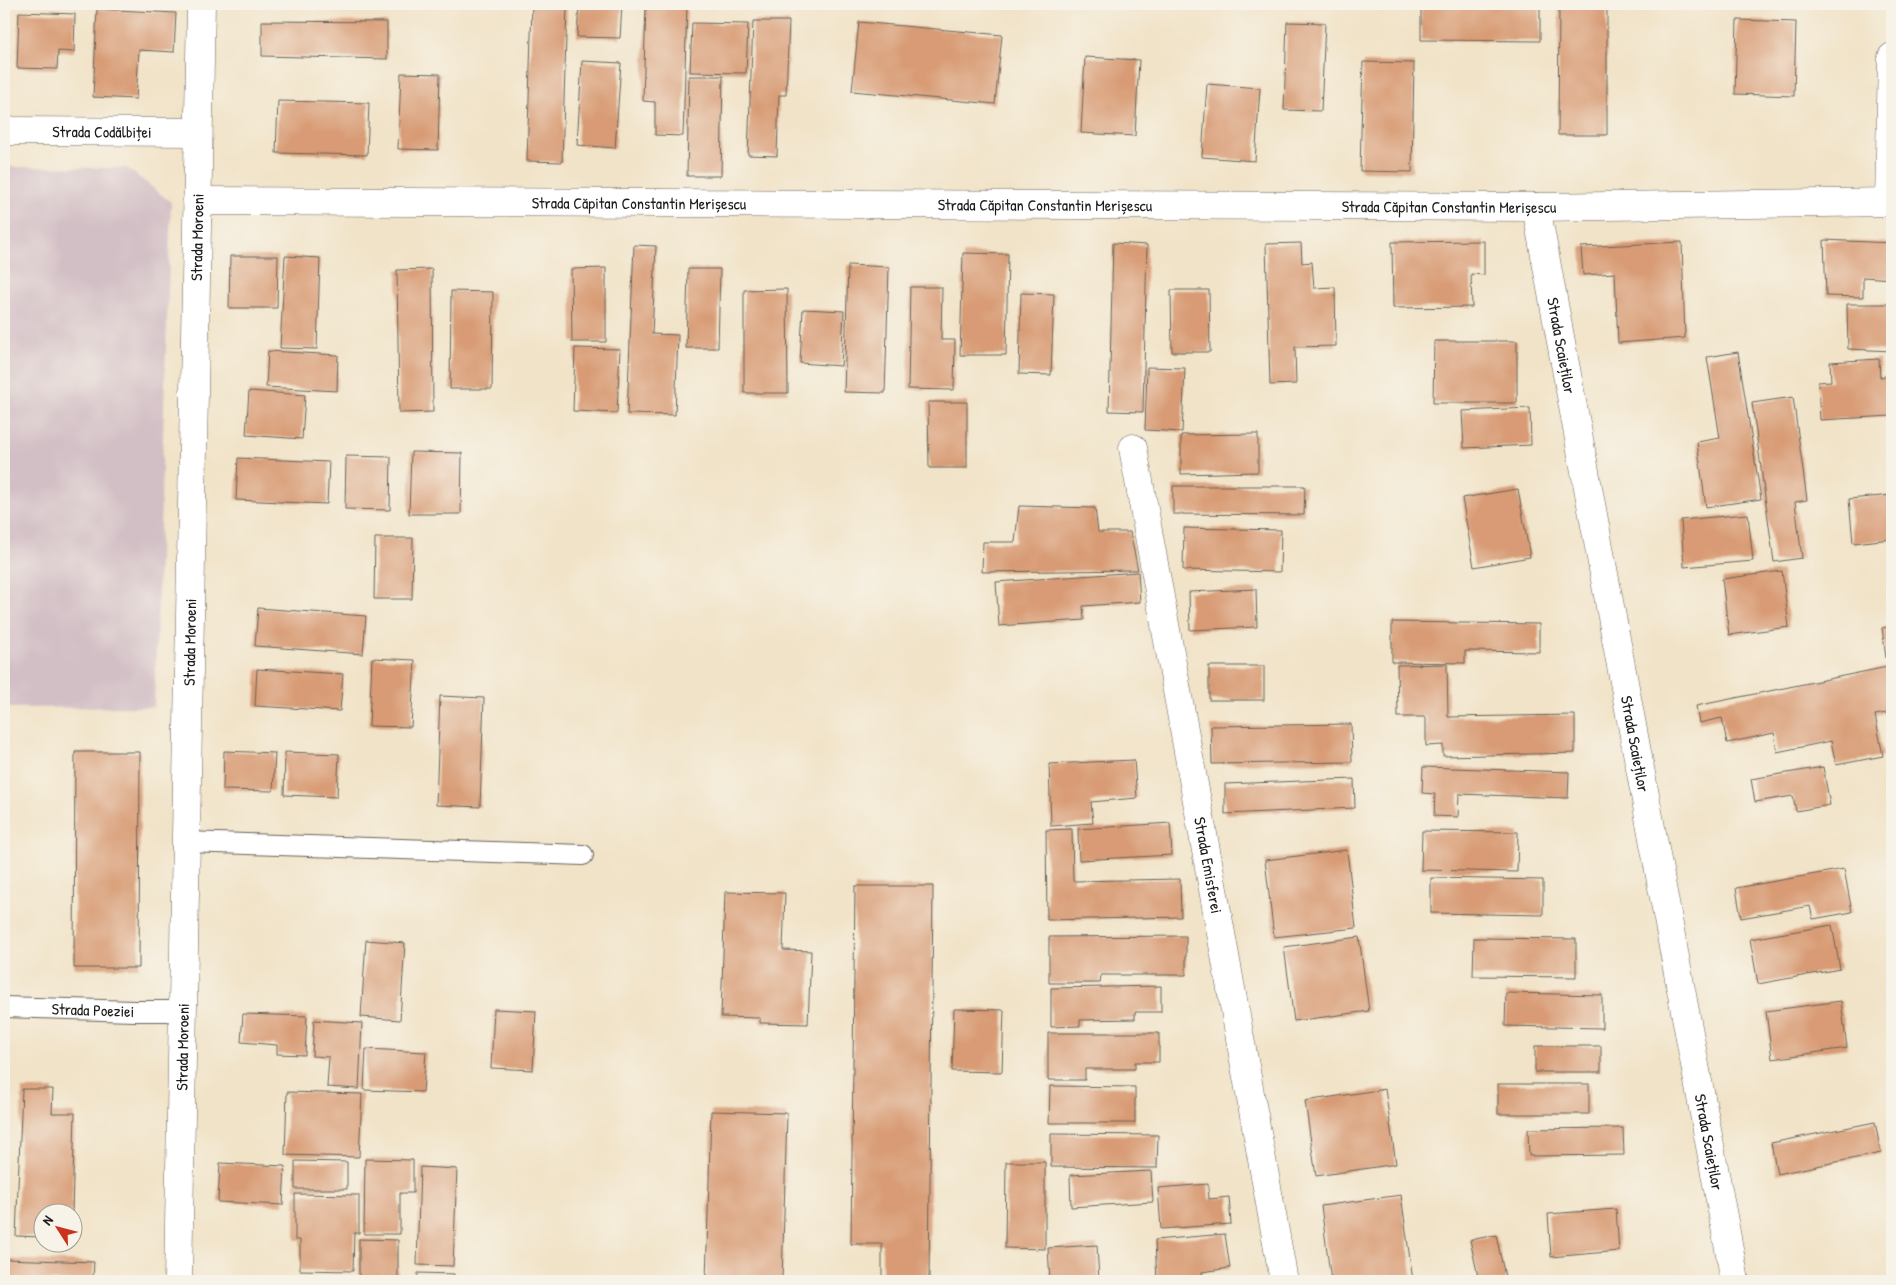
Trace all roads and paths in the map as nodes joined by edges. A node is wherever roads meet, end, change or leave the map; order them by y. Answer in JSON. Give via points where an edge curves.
{"nodes":[{"id":1,"x":201,"y":4,"type":"edge"},
{"id":2,"x":1892,"y":57,"type":"edge"},
{"id":3,"x":4,"y":131,"type":"edge"},
{"id":4,"x":198,"y":132,"type":"junction"},
{"id":5,"x":197,"y":201,"type":"junction"},
{"id":6,"x":1891,"y":202,"type":"edge"},
{"id":7,"x":1536,"y":207,"type":"junction"},
{"id":8,"x":1133,"y":448,"type":"dead end"},
{"id":9,"x":184,"y":842,"type":"junction"},
{"id":10,"x":582,"y":855,"type":"dead end"},
{"id":11,"x":4,"y":1007,"type":"edge"},
{"id":12,"x":182,"y":1011,"type":"junction"},
{"id":13,"x":178,"y":1281,"type":"edge"},
{"id":14,"x":1284,"y":1281,"type":"edge"},
{"id":15,"x":1735,"y":1281,"type":"edge"}],
"edges":[{"from":1,"to":4,"type":"street","name":"Strada Moroeni"},
{"from":2,"to":6,"type":"street"},
{"from":3,"to":4,"type":"street","name":"Strada Codălbiței"},
{"from":4,"to":5,"type":"street","name":"Strada Moroeni"},
{"from":5,"to":7,"type":"street","name":"Strada Căpitan Constantin Merișescu"},
{"from":5,"to":9,"type":"street","name":"Strada Moroeni"},
{"from":6,"to":7,"type":"street","name":"Strada Căpitan Constantin Merișescu"},
{"from":7,"to":15,"type":"street","name":"Strada Scaieților"},
{"from":8,"to":14,"type":"street","name":"Strada Emisferei"},
{"from":9,"to":10,"type":"lane"},
{"from":9,"to":12,"type":"street","name":"Strada Moroeni"},
{"from":11,"to":12,"type":"lane","name":"Strada Poeziei"},
{"from":12,"to":13,"type":"street","name":"Strada Moroeni"}]}
